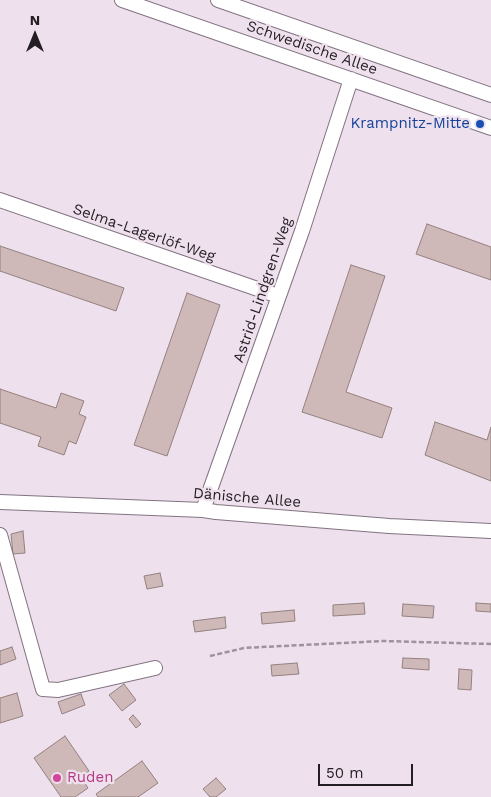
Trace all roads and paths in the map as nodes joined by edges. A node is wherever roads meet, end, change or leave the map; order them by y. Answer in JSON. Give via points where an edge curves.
{"nodes":[{"id":1,"x":122,"y":0,"type":"edge"},
{"id":2,"x":218,"y":0,"type":"edge"},
{"id":3,"x":351,"y":79,"type":"junction"},
{"id":4,"x":491,"y":95,"type":"edge"},
{"id":5,"x":491,"y":128,"type":"edge"},
{"id":6,"x":0,"y":200,"type":"edge"},
{"id":7,"x":278,"y":296,"type":"junction"},
{"id":8,"x":0,"y":502,"type":"edge"},
{"id":9,"x":203,"y":510,"type":"junction"},
{"id":10,"x":491,"y":531,"type":"edge"},
{"id":11,"x":0,"y":535,"type":"edge"},
{"id":12,"x":491,"y":644,"type":"edge"},
{"id":13,"x":210,"y":656,"type":"dead end"},
{"id":14,"x":155,"y":668,"type":"dead end"}],
"edges":[{"from":1,"to":3,"type":"street","name":"Schwedische Allee"},
{"from":2,"to":4,"type":"street","name":"Schwedische Allee"},
{"from":3,"to":5,"type":"street","name":"Schwedische Allee"},
{"from":3,"to":7,"type":"street","name":"Astrid-Lindgren-Weg"},
{"from":6,"to":7,"type":"street","name":"Selma-Lagerlöf-Weg"},
{"from":7,"to":9,"type":"street","name":"Astrid-Lindgren-Weg"},
{"from":8,"to":9,"type":"street","name":"Dänische Allee"},
{"from":9,"to":10,"type":"street","name":"Dänische Allee"},
{"from":11,"to":14,"type":"street","via":[[43,689],[58,690]]},
{"from":12,"to":13,"type":"path","via":[[383,641],[244,648]]}]}
